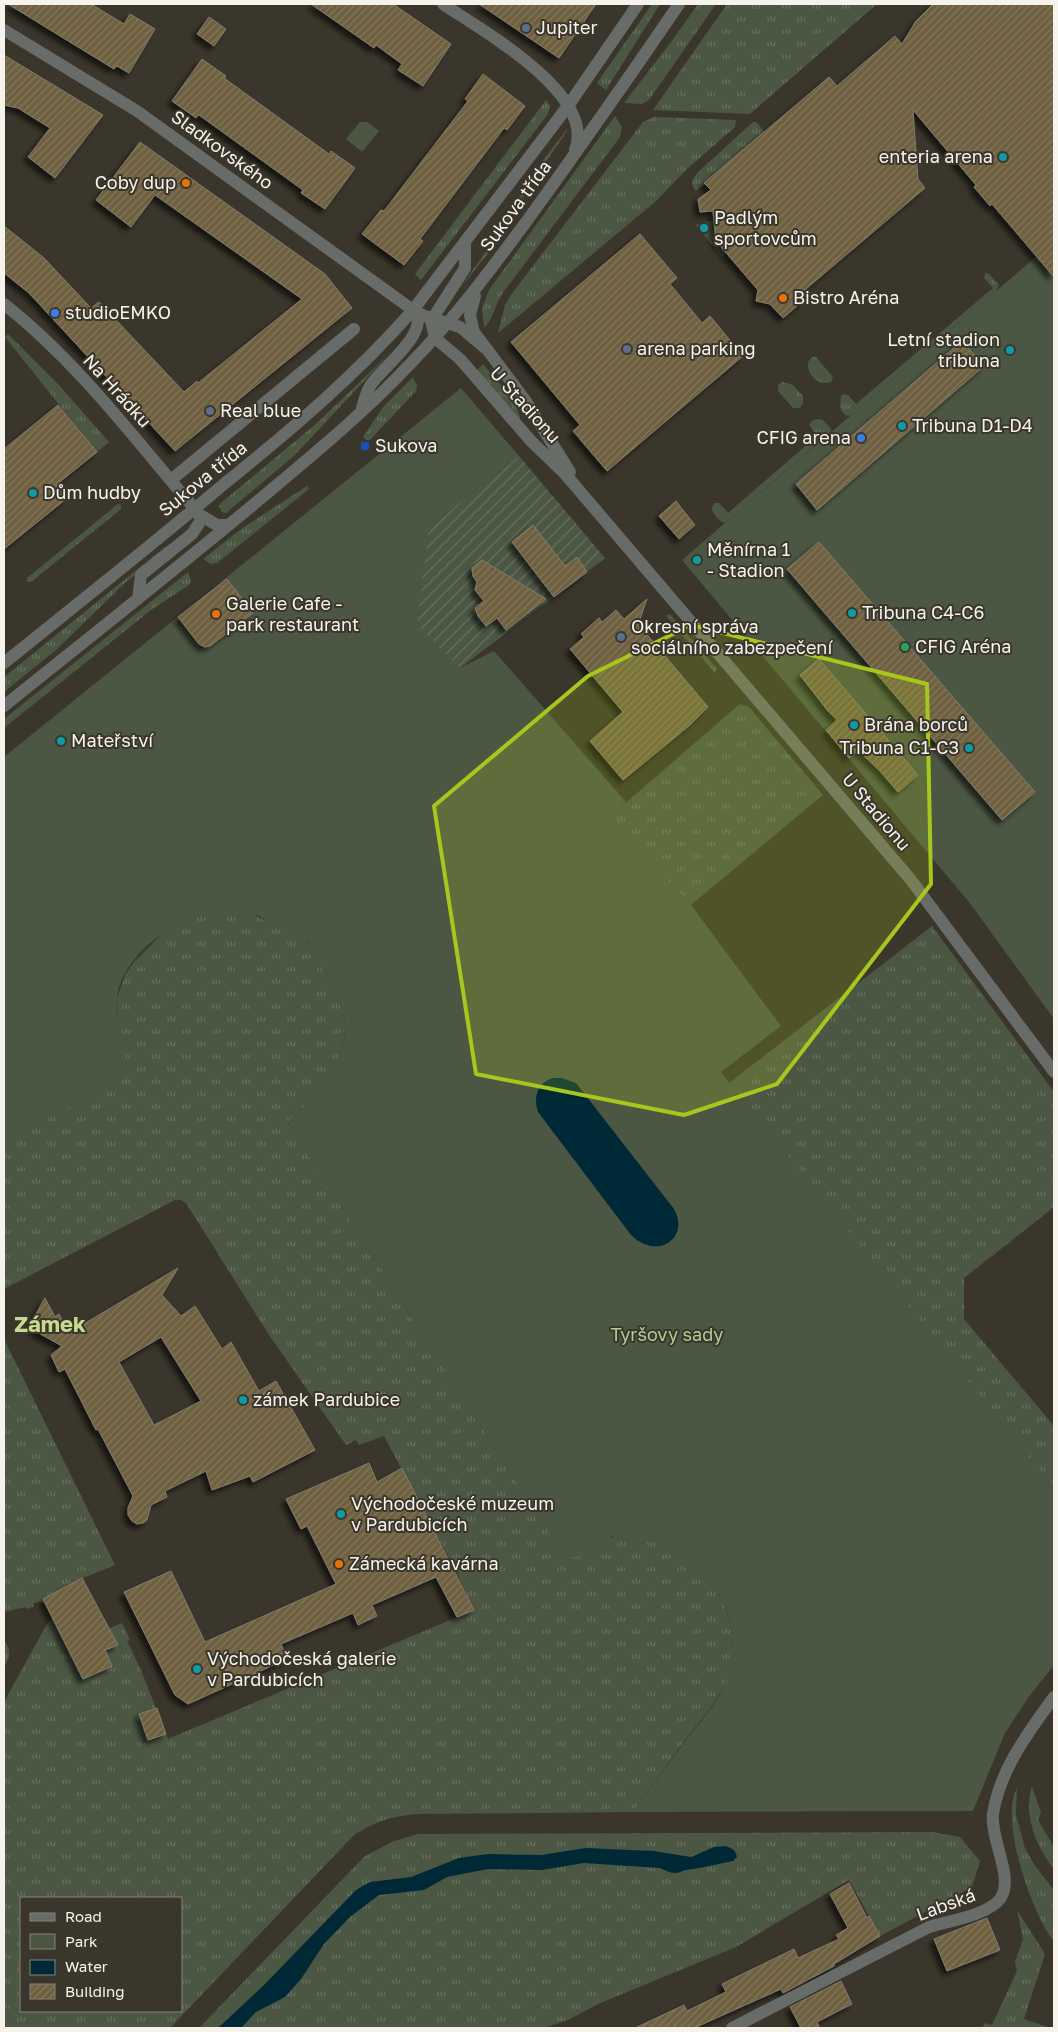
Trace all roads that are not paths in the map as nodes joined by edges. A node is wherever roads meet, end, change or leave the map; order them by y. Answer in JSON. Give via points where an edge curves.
{"nodes":[{"id":1,"x":443,"y":4,"type":"edge"},
{"id":2,"x":638,"y":4,"type":"edge"},
{"id":3,"x":679,"y":4,"type":"edge"},
{"id":4,"x":4,"y":30,"type":"edge"},
{"id":5,"x":568,"y":106,"type":"junction"},
{"id":6,"x":568,"y":165,"type":"junction"},
{"id":7,"x":465,"y":242,"type":"junction"},
{"id":8,"x":481,"y":284,"type":"junction"},
{"id":9,"x":4,"y":304,"type":"edge"},
{"id":10,"x":413,"y":310,"type":"junction"},
{"id":11,"x":432,"y":318,"type":"junction"},
{"id":12,"x":448,"y":322,"type":"junction"},
{"id":13,"x":354,"y":329,"type":"dead end"},
{"id":14,"x":435,"y":338,"type":"junction"},
{"id":15,"x":485,"y":348,"type":"junction"},
{"id":16,"x":360,"y":413,"type":"junction"},
{"id":17,"x":171,"y":480,"type":"junction"},
{"id":18,"x":195,"y":509,"type":"junction"},
{"id":19,"x":600,"y":515,"type":"junction"},
{"id":20,"x":229,"y":525,"type":"junction"},
{"id":21,"x":138,"y":599,"type":"junction"},
{"id":22,"x":4,"y":663,"type":"edge"},
{"id":23,"x":4,"y":706,"type":"edge"},
{"id":24,"x":1054,"y":1072,"type":"edge"},
{"id":25,"x":1054,"y":1697,"type":"edge"},
{"id":26,"x":732,"y":2028,"type":"edge"}],
"edges":[{"from":1,"to":5,"type":"street","via":[[535,67]]},
{"from":2,"to":5,"type":"street","name":"Sukova třída"},
{"from":3,"to":6,"type":"street","name":"Sukova třída"},
{"from":4,"to":10,"type":"street","name":"Sladkovského","via":[[145,117]]},
{"from":5,"to":6,"type":"street","via":[[576,122],[578,142]]},
{"from":5,"to":7,"type":"street","name":"Sukova třída"},
{"from":6,"to":8,"type":"street","name":"Sukova třída"},
{"from":7,"to":10,"type":"street","name":"Sukova třída"},
{"from":7,"to":11,"type":"street","name":"Sukova třída","via":[[466,268]]},
{"from":8,"to":12,"type":"street","name":"Sukova třída"},
{"from":8,"to":15,"type":"street","name":"U Stadionu","via":[[470,321]]},
{"from":9,"to":17,"type":"street","name":"Na Hrádku","via":[[84,379]]},
{"from":10,"to":11,"type":"street","name":"U Stadionu"},
{"from":10,"to":16,"type":"street","name":"Sukova třída","via":[[419,320],[415,332],[370,386]]},
{"from":10,"to":18,"type":"street","name":"Sukova třída","via":[[342,384]]},
{"from":11,"to":12,"type":"street","name":"U Stadionu"},
{"from":11,"to":14,"type":"street"},
{"from":12,"to":14,"type":"street","name":"Sukova třída"},
{"from":12,"to":15,"type":"street","name":"U Stadionu","via":[[465,330]]},
{"from":13,"to":17,"type":"street","name":"Sukova třída"},
{"from":14,"to":16,"type":"street","name":"Sukova třída"},
{"from":14,"to":19,"type":"street","name":"U Stadionu","via":[[466,365],[531,442],[566,475]]},
{"from":15,"to":19,"type":"street","name":"U Stadionu","via":[[525,400]]},
{"from":16,"to":20,"type":"street","name":"Sukova třída"},
{"from":17,"to":18,"type":"street","name":"Na Hrádku"},
{"from":18,"to":20,"type":"street","name":"Na Hrádku","via":[[212,523]]},
{"from":18,"to":21,"type":"street","via":[[201,518],[198,528],[141,575]]},
{"from":18,"to":22,"type":"street","name":"Sukova třída"},
{"from":19,"to":24,"type":"street","name":"U Stadionu","via":[[911,880]]},
{"from":20,"to":21,"type":"street","name":"Sukova třída"},
{"from":21,"to":23,"type":"street","name":"Sukova třída"},
{"from":25,"to":26,"type":"street","name":"Labská","via":[[1018,1750],[999,1790],[993,1824],[1004,1875],[1005,1887],[1001,1898],[994,1905],[961,1919],[929,1927]]}]}
